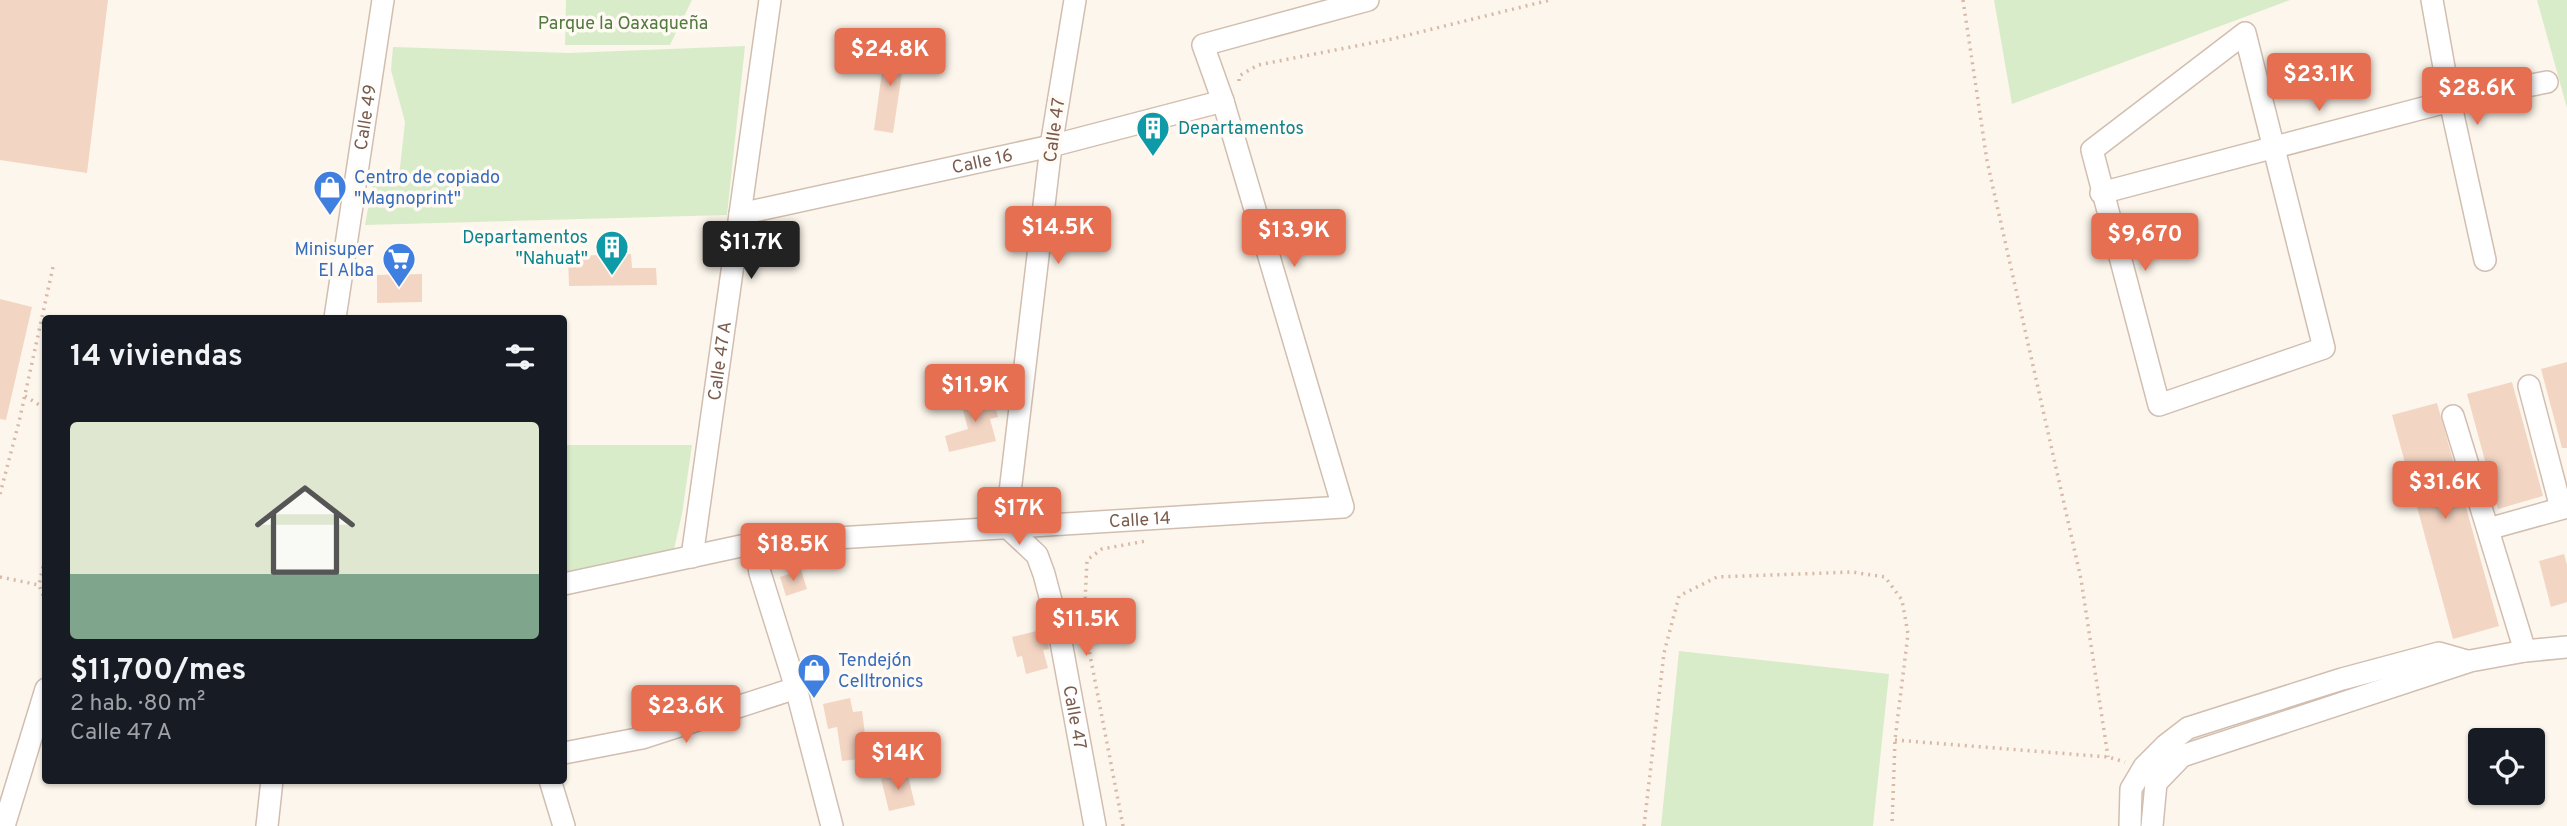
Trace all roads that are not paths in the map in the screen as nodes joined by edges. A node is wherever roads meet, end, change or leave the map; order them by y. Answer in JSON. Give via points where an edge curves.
{"nodes":[{"id":1,"x":383,"y":0,"type":"edge"},
{"id":2,"x":770,"y":0,"type":"edge"},
{"id":3,"x":1075,"y":0,"type":"edge"},
{"id":4,"x":1368,"y":0,"type":"edge"},
{"id":5,"x":2432,"y":0,"type":"edge"},
{"id":6,"x":2547,"y":82,"type":"dead end"},
{"id":7,"x":1223,"y":101,"type":"junction"},
{"id":8,"x":2450,"y":101,"type":"junction"},
{"id":9,"x":1051,"y":146,"type":"junction"},
{"id":10,"x":2274,"y":146,"type":"junction"},
{"id":11,"x":2101,"y":192,"type":"junction"},
{"id":12,"x":740,"y":214,"type":"junction"},
{"id":13,"x":2485,"y":260,"type":"dead end"},
{"id":14,"x":335,"y":315,"type":"edge"},
{"id":15,"x":2529,"y":386,"type":"dead end"},
{"id":16,"x":2453,"y":416,"type":"dead end"},
{"id":17,"x":2564,"y":507,"type":"edge"},
{"id":18,"x":1006,"y":526,"type":"junction"},
{"id":19,"x":1028,"y":526,"type":"junction"},
{"id":20,"x":2488,"y":529,"type":"junction"},
{"id":21,"x":755,"y":543,"type":"junction"},
{"id":22,"x":1037,"y":555,"type":"junction"},
{"id":23,"x":692,"y":557,"type":"junction"},
{"id":24,"x":567,"y":583,"type":"edge"},
{"id":25,"x":2567,"y":647,"type":"edge"},
{"id":26,"x":2525,"y":651,"type":"junction"},
{"id":27,"x":2470,"y":661,"type":"junction"},
{"id":28,"x":796,"y":688,"type":"junction"},
{"id":29,"x":42,"y":702,"type":"edge"},
{"id":30,"x":567,"y":752,"type":"edge"},
{"id":31,"x":272,"y":784,"type":"edge"},
{"id":32,"x":551,"y":784,"type":"edge"},
{"id":33,"x":4,"y":826,"type":"edge"},
{"id":34,"x":267,"y":826,"type":"edge"},
{"id":35,"x":564,"y":826,"type":"edge"},
{"id":36,"x":832,"y":826,"type":"edge"},
{"id":37,"x":1095,"y":826,"type":"edge"},
{"id":38,"x":2130,"y":826,"type":"edge"},
{"id":39,"x":2152,"y":826,"type":"edge"}],
"edges":[{"from":1,"to":14,"type":"street","name":"Calle 49"},
{"from":2,"to":12,"type":"street","name":"Calle 47 A"},
{"from":3,"to":9,"type":"street","name":"Calle 47"},
{"from":4,"to":7,"type":"street","via":[[1203,44]]},
{"from":5,"to":8,"type":"street"},
{"from":6,"to":8,"type":"street"},
{"from":7,"to":9,"type":"street","name":"Calle 16"},
{"from":7,"to":19,"type":"street","name":"Calle 14","via":[[1343,507]]},
{"from":8,"to":10,"type":"street"},
{"from":8,"to":13,"type":"street"},
{"from":9,"to":12,"type":"street","name":"Calle 16"},
{"from":9,"to":18,"type":"street","name":"Calle 47"},
{"from":10,"to":11,"type":"street"},
{"from":10,"to":11,"type":"street","via":[[2245,33],[2092,150]]},
{"from":10,"to":11,"type":"street","via":[[2324,348],[2159,405]]},
{"from":12,"to":23,"type":"street","name":"Calle 47 A"},
{"from":15,"to":17,"type":"street"},
{"from":16,"to":20,"type":"street"},
{"from":17,"to":20,"type":"street"},
{"from":18,"to":19,"type":"street","name":"Calle 14"},
{"from":18,"to":21,"type":"street","name":"Calle 14"},
{"from":18,"to":22,"type":"street"},
{"from":19,"to":22,"type":"street","name":"Calle 47"},
{"from":20,"to":26,"type":"street"},
{"from":21,"to":23,"type":"street","name":"Calle 14"},
{"from":21,"to":28,"type":"street"},
{"from":22,"to":37,"type":"street","name":"Calle 47","via":[[1059,631]]},
{"from":23,"to":24,"type":"street","name":"Calle 14"},
{"from":25,"to":26,"type":"street"},
{"from":26,"to":27,"type":"street"},
{"from":27,"to":38,"type":"street","via":[[2439,653],[2342,678],[2188,729],[2144,767],[2130,789]]},
{"from":27,"to":39,"type":"street","via":[[2182,756],[2156,783]]},
{"from":28,"to":30,"type":"street","via":[[642,738]]},
{"from":28,"to":36,"type":"street"},
{"from":29,"to":33,"type":"street"},
{"from":31,"to":34,"type":"street"},
{"from":32,"to":35,"type":"street"}]}
